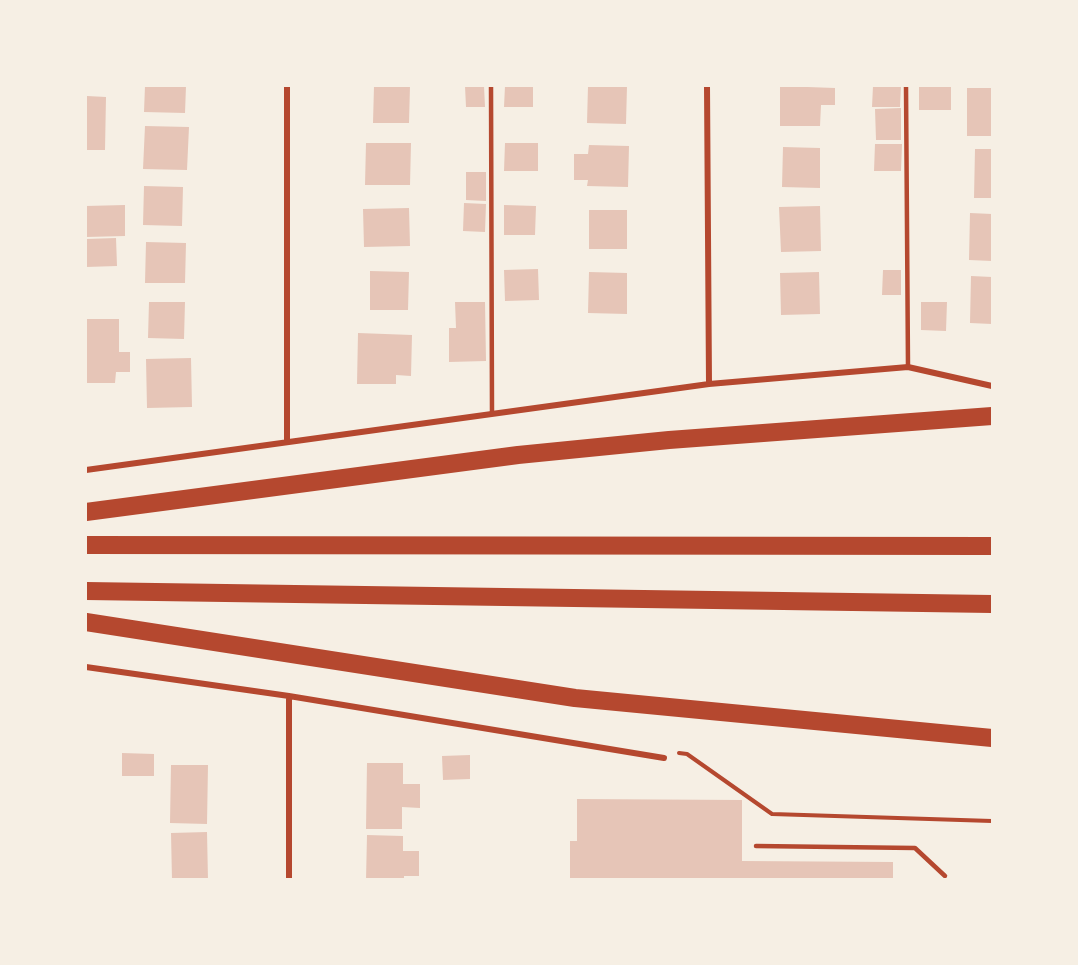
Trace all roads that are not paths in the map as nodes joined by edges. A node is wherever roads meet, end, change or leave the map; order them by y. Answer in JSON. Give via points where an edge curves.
{"nodes":[{"id":1,"x":287,"y":86,"type":"edge"},
{"id":2,"x":491,"y":86,"type":"edge"},
{"id":3,"x":707,"y":86,"type":"edge"},
{"id":4,"x":906,"y":86,"type":"edge"},
{"id":5,"x":908,"y":367,"type":"junction"},
{"id":6,"x":709,"y":384,"type":"junction"},
{"id":7,"x":993,"y":386,"type":"edge"},
{"id":8,"x":492,"y":414,"type":"junction"},
{"id":9,"x":993,"y":416,"type":"edge"},
{"id":10,"x":287,"y":442,"type":"junction"},
{"id":11,"x":86,"y":471,"type":"edge"},
{"id":12,"x":86,"y":512,"type":"edge"},
{"id":13,"x":86,"y":545,"type":"edge"},
{"id":14,"x":993,"y":546,"type":"edge"},
{"id":15,"x":86,"y":591,"type":"edge"},
{"id":16,"x":993,"y":604,"type":"edge"},
{"id":17,"x":86,"y":622,"type":"edge"},
{"id":18,"x":86,"y":667,"type":"edge"},
{"id":19,"x":289,"y":696,"type":"junction"},
{"id":20,"x":993,"y":738,"type":"edge"},
{"id":21,"x":664,"y":758,"type":"dead end"},
{"id":22,"x":756,"y":846,"type":"dead end"},
{"id":23,"x":945,"y":876,"type":"dead end"},
{"id":24,"x":289,"y":879,"type":"edge"}],
"edges":[{"from":1,"to":10,"type":"street"},
{"from":2,"to":8,"type":"lane"},
{"from":3,"to":6,"type":"street"},
{"from":4,"to":5,"type":"lane"},
{"from":5,"to":6,"type":"street"},
{"from":5,"to":7,"type":"street"},
{"from":6,"to":8,"type":"street"},
{"from":8,"to":10,"type":"street"},
{"from":9,"to":12,"type":"highway","via":[[518,455]]},
{"from":10,"to":11,"type":"street"},
{"from":13,"to":14,"type":"highway"},
{"from":15,"to":16,"type":"highway"},
{"from":17,"to":20,"type":"highway","via":[[575,698]]},
{"from":18,"to":19,"type":"street"},
{"from":19,"to":21,"type":"street"},
{"from":19,"to":24,"type":"street"},
{"from":22,"to":23,"type":"lane","via":[[915,848]]}]}
